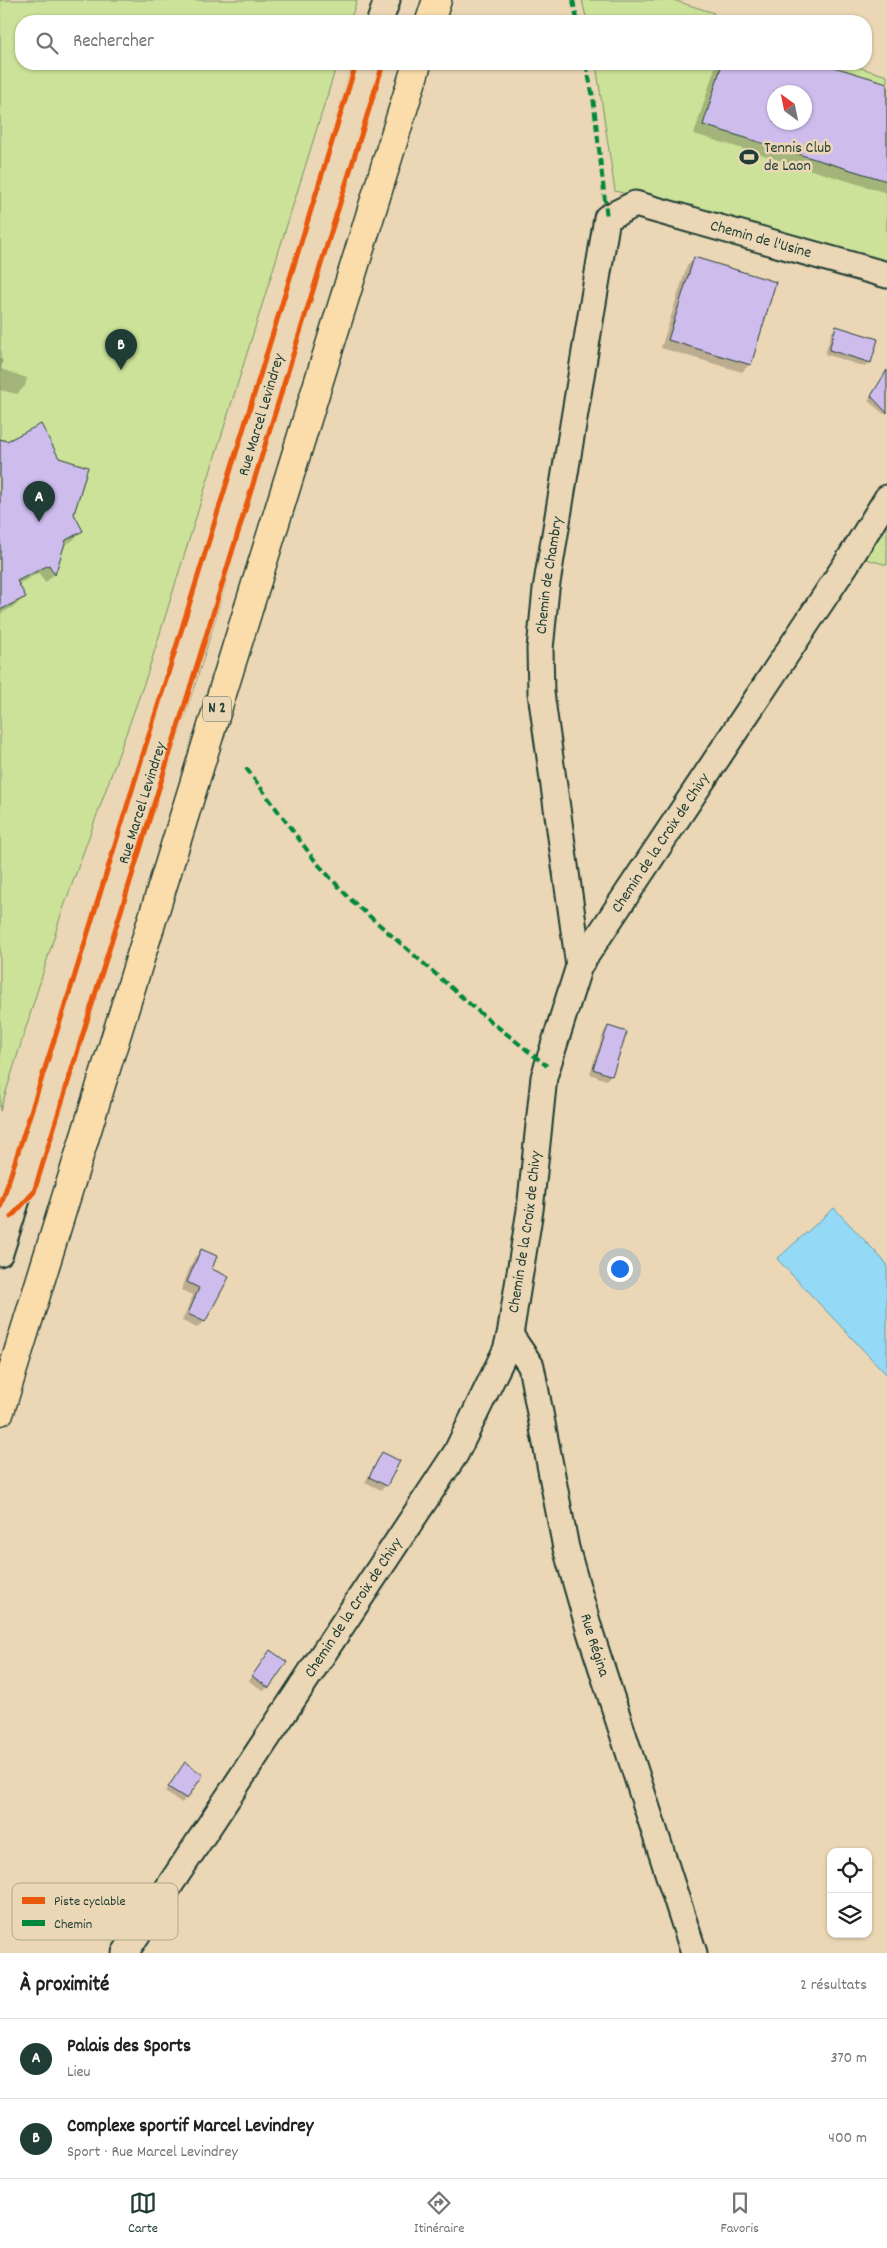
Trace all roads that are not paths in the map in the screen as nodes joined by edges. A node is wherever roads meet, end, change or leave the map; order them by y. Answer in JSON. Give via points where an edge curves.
{"nodes":[{"id":1,"x":387,"y":0,"type":"edge"},
{"id":2,"x":437,"y":0,"type":"edge"},
{"id":3,"x":382,"y":15,"type":"edge"},
{"id":4,"x":432,"y":15,"type":"edge"},
{"id":5,"x":365,"y":70,"type":"edge"},
{"id":6,"x":415,"y":70,"type":"edge"},
{"id":7,"x":635,"y":204,"type":"joint"},
{"id":8,"x":887,"y":275,"type":"edge"},
{"id":9,"x":887,"y":498,"type":"edge"},
{"id":10,"x":579,"y":966,"type":"junction"},
{"id":11,"x":0,"y":1252,"type":"edge"},
{"id":12,"x":510,"y":1335,"type":"junction"},
{"id":13,"x":0,"y":1410,"type":"edge"},
{"id":14,"x":171,"y":1883,"type":"edge"},
{"id":15,"x":134,"y":1940,"type":"edge"},
{"id":16,"x":125,"y":1953,"type":"edge"},
{"id":17,"x":694,"y":1953,"type":"edge"}],
"edges":[{"from":1,"to":3,"type":"street"},
{"from":2,"to":4,"type":"main road"},
{"from":5,"to":11,"type":"street","name":"Rue Marcel Levindrey","via":[[194,637]]},
{"from":6,"to":13,"type":"main road","number":"N 2"},
{"from":7,"to":8,"type":"street","name":"Chemin de l'Usine"},
{"from":7,"to":10,"type":"street","name":"Chemin de Chambry","via":[[607,218],[546,589],[540,649],[548,754]]},
{"from":9,"to":10,"type":"street","name":"Chemin de la Croix de Chivy"},
{"from":10,"to":12,"type":"street","name":"Chemin de la Croix de Chivy","via":[[544,1077],[530,1210]]},
{"from":12,"to":14,"type":"street","name":"Chemin de la Croix de Chivy","via":[[506,1350],[456,1453]]},
{"from":12,"to":17,"type":"street","name":"Rue Régina","via":[[531,1366],[566,1548]]},
{"from":15,"to":16,"type":"street","name":"Chemin de la Croix de Chivy"}]}
